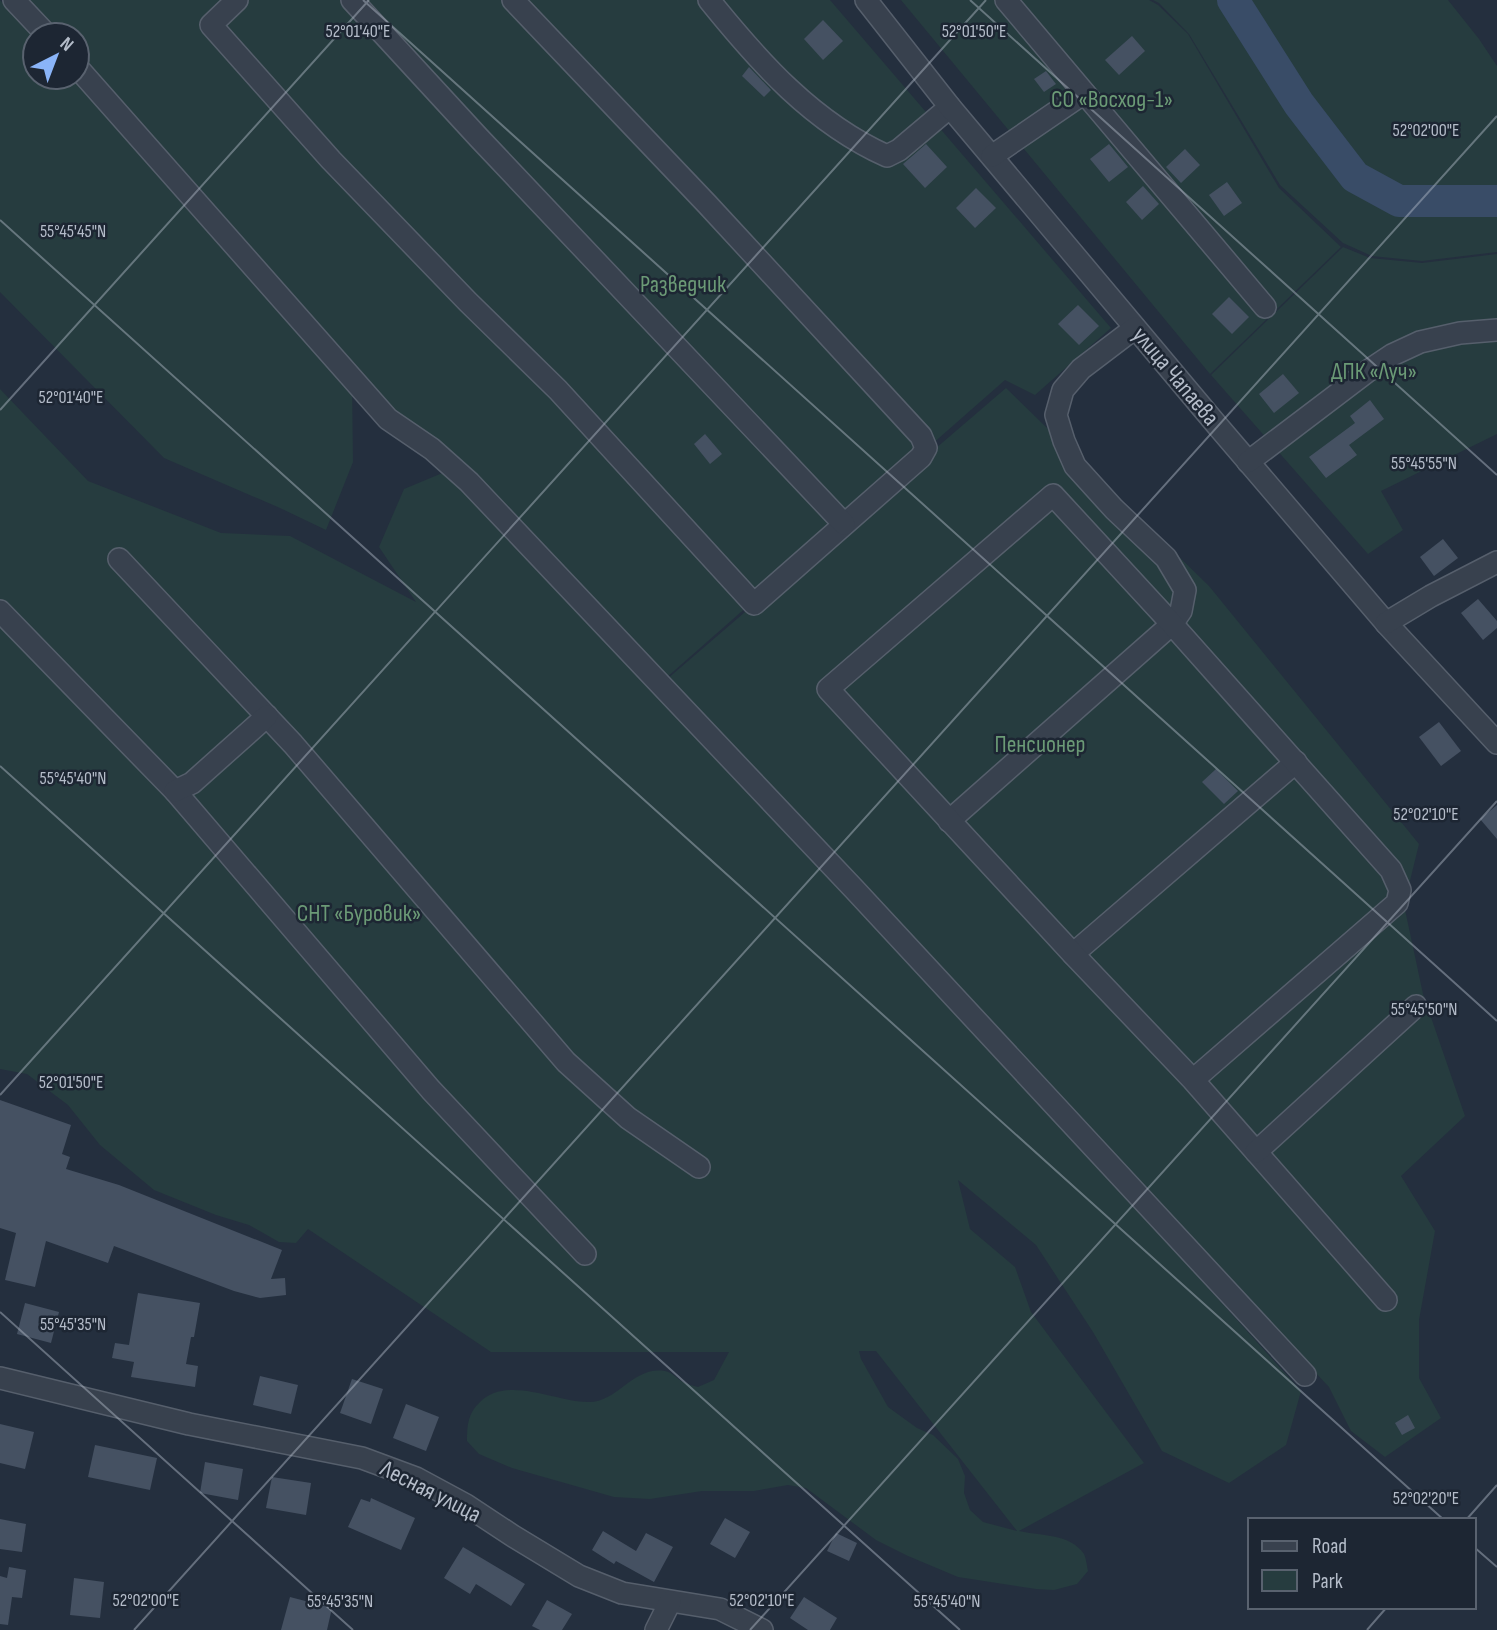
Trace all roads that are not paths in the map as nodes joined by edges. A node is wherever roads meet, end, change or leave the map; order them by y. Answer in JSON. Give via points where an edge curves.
{"nodes":[{"id":1,"x":14,"y":0,"type":"edge"},
{"id":2,"x":237,"y":0,"type":"edge"},
{"id":3,"x":352,"y":0,"type":"edge"},
{"id":4,"x":513,"y":0,"type":"edge"},
{"id":5,"x":709,"y":0,"type":"edge"},
{"id":6,"x":866,"y":0,"type":"edge"},
{"id":7,"x":1006,"y":0,"type":"edge"},
{"id":8,"x":34,"y":21,"type":"edge"},
{"id":9,"x":91,"y":83,"type":"edge"},
{"id":10,"x":1084,"y":93,"type":"junction"},
{"id":11,"x":950,"y":107,"type":"junction"},
{"id":12,"x":992,"y":156,"type":"junction"},
{"id":13,"x":1265,"y":307,"type":"dead end"},
{"id":14,"x":1135,"y":328,"type":"junction"},
{"id":15,"x":1497,"y":330,"type":"edge"},
{"id":16,"x":1248,"y":462,"type":"junction"},
{"id":17,"x":844,"y":524,"type":"junction"},
{"id":18,"x":120,"y":559,"type":"dead end"},
{"id":19,"x":1497,"y":562,"type":"edge"},
{"id":20,"x":0,"y":611,"type":"edge"},
{"id":21,"x":1387,"y":623,"type":"junction"},
{"id":22,"x":1172,"y":624,"type":"junction"},
{"id":23,"x":267,"y":716,"type":"junction"},
{"id":24,"x":1497,"y":743,"type":"edge"},
{"id":25,"x":1296,"y":762,"type":"junction"},
{"id":26,"x":175,"y":791,"type":"junction"},
{"id":27,"x":949,"y":821,"type":"junction"},
{"id":28,"x":1073,"y":954,"type":"junction"},
{"id":29,"x":1416,"y":1006,"type":"dead end"},
{"id":30,"x":1193,"y":1080,"type":"junction"},
{"id":31,"x":1256,"y":1152,"type":"junction"},
{"id":32,"x":699,"y":1167,"type":"dead end"},
{"id":33,"x":585,"y":1254,"type":"dead end"},
{"id":34,"x":1387,"y":1300,"type":"dead end"},
{"id":35,"x":1305,"y":1375,"type":"dead end"},
{"id":36,"x":0,"y":1378,"type":"edge"},
{"id":37,"x":670,"y":1602,"type":"junction"},
{"id":38,"x":656,"y":1630,"type":"edge"},
{"id":39,"x":762,"y":1630,"type":"edge"}],
"edges":[{"from":1,"to":8,"type":"street"},
{"from":2,"to":17,"type":"street","via":[[211,25],[331,160],[558,390],[754,604]]},
{"from":3,"to":17,"type":"street"},
{"from":4,"to":17,"type":"street","via":[[921,436],[926,448],[921,457]]},
{"from":5,"to":11,"type":"street","via":[[773,74],[814,111],[866,147],[887,156]]},
{"from":6,"to":11,"type":"street","name":"улица Чапаева"},
{"from":7,"to":10,"type":"street"},
{"from":9,"to":35,"type":"street","via":[[388,419],[469,482]]},
{"from":10,"to":12,"type":"street"},
{"from":10,"to":13,"type":"street"},
{"from":11,"to":12,"type":"street","name":"улица Чапаева"},
{"from":12,"to":14,"type":"street","name":"улица Чапаева"},
{"from":14,"to":16,"type":"street","name":"улица Чапаева"},
{"from":14,"to":22,"type":"street","via":[[1082,369],[1063,390],[1056,415],[1074,466],[1166,558],[1185,590],[1181,611]]},
{"from":15,"to":16,"type":"street","via":[[1420,342],[1392,355]]},
{"from":16,"to":21,"type":"street","name":"улица Чапаева"},
{"from":18,"to":23,"type":"street"},
{"from":19,"to":21,"type":"street"},
{"from":20,"to":26,"type":"street"},
{"from":21,"to":24,"type":"street","name":"улица Чапаева"},
{"from":22,"to":25,"type":"street"},
{"from":22,"to":27,"type":"street"},
{"from":22,"to":27,"type":"street","via":[[1053,495],[828,689]]},
{"from":23,"to":26,"type":"street","via":[[192,783]]},
{"from":23,"to":32,"type":"street","via":[[566,1062],[628,1118]]},
{"from":25,"to":28,"type":"street"},
{"from":25,"to":30,"type":"street","via":[[1391,870],[1400,890],[1397,902]]},
{"from":26,"to":33,"type":"street","via":[[431,1090]]},
{"from":27,"to":28,"type":"street"},
{"from":28,"to":30,"type":"street"},
{"from":29,"to":31,"type":"street"},
{"from":30,"to":31,"type":"street"},
{"from":31,"to":34,"type":"street"},
{"from":36,"to":37,"type":"street","name":"Лесная улица","via":[[189,1424],[362,1458],[416,1478],[466,1505],[579,1576],[622,1593]]},
{"from":37,"to":38,"type":"street"},
{"from":37,"to":39,"type":"street","name":"Лесная улица","via":[[720,1609]]}]}
